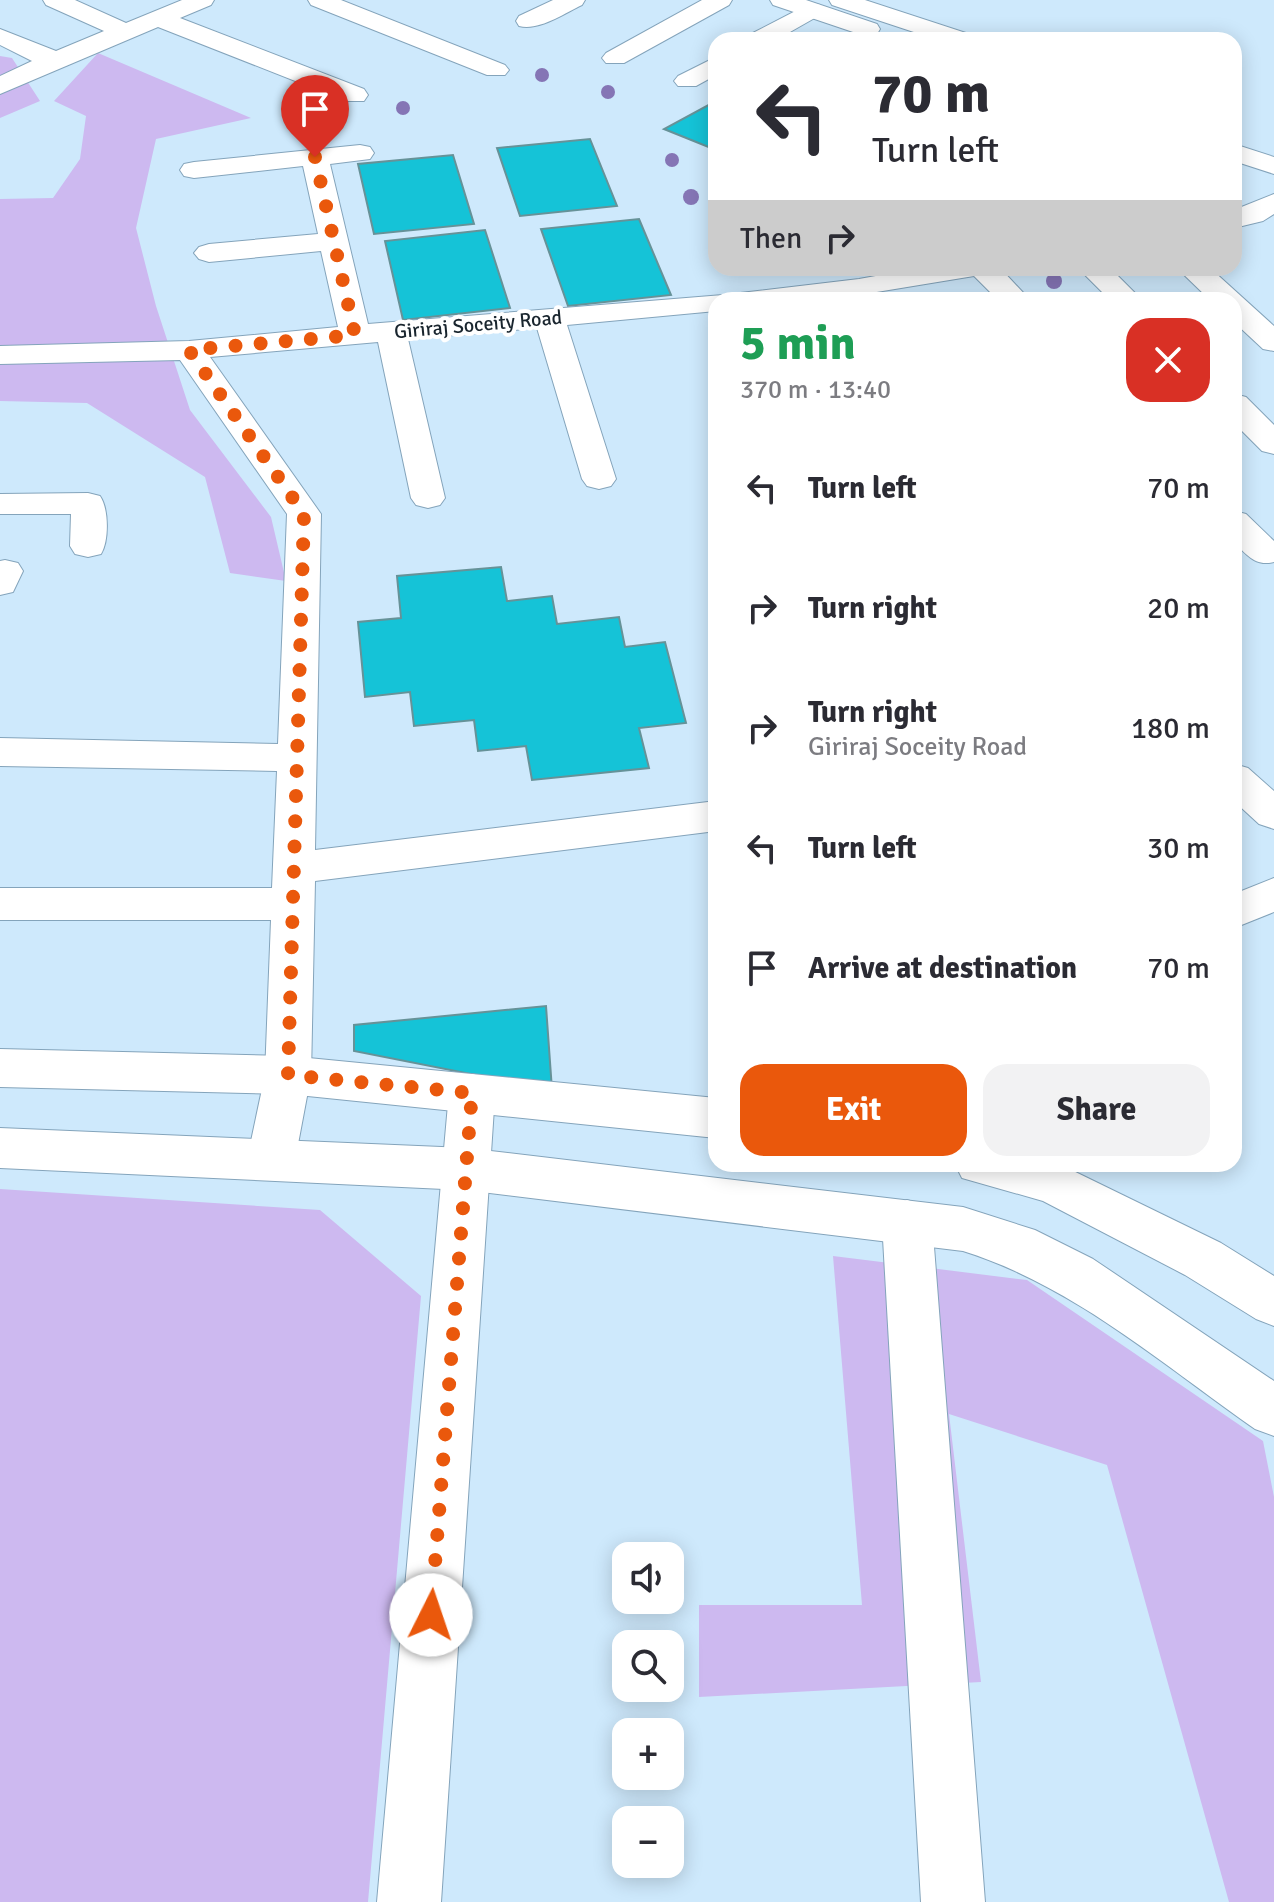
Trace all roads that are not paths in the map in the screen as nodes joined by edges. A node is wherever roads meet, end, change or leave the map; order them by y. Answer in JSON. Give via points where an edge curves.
{"nodes":[{"id":1,"x":55,"y":0,"type":"edge"},
{"id":2,"x":202,"y":0,"type":"edge"},
{"id":3,"x":320,"y":0,"type":"edge"},
{"id":4,"x":573,"y":0,"type":"edge"},
{"id":5,"x":720,"y":0,"type":"edge"},
{"id":6,"x":782,"y":0,"type":"edge"},
{"id":7,"x":841,"y":0,"type":"edge"},
{"id":8,"x":811,"y":10,"type":"junction"},
{"id":9,"x":159,"y":19,"type":"junction"},
{"id":10,"x":528,"y":21,"type":"dead end"},
{"id":11,"x":772,"y":32,"type":"edge"},
{"id":12,"x":877,"y":32,"type":"edge"},
{"id":13,"x":939,"y":32,"type":"edge"},
{"id":14,"x":128,"y":33,"type":"junction"},
{"id":15,"x":0,"y":36,"type":"edge"},
{"id":16,"x":54,"y":58,"type":"junction"},
{"id":17,"x":615,"y":58,"type":"dead end"},
{"id":18,"x":708,"y":69,"type":"edge"},
{"id":19,"x":496,"y":70,"type":"dead end"},
{"id":20,"x":687,"y":81,"type":"dead end"},
{"id":21,"x":0,"y":86,"type":"edge"},
{"id":22,"x":355,"y":95,"type":"dead end"},
{"id":23,"x":1242,"y":132,"type":"edge"},
{"id":24,"x":1274,"y":142,"type":"edge"},
{"id":25,"x":360,"y":153,"type":"dead end"},
{"id":26,"x":1242,"y":155,"type":"edge"},
{"id":27,"x":315,"y":157,"type":"junction"},
{"id":28,"x":1274,"y":166,"type":"edge"},
{"id":29,"x":194,"y":170,"type":"dead end"},
{"id":30,"x":1274,"y":202,"type":"edge"},
{"id":31,"x":1242,"y":217,"type":"edge"},
{"id":32,"x":334,"y":241,"type":"junction"},
{"id":33,"x":209,"y":253,"type":"dead end"},
{"id":34,"x":925,"y":276,"type":"edge"},
{"id":35,"x":991,"y":276,"type":"edge"},
{"id":36,"x":1102,"y":276,"type":"edge"},
{"id":37,"x":1200,"y":276,"type":"edge"},
{"id":38,"x":836,"y":292,"type":"edge"},
{"id":39,"x":1007,"y":292,"type":"edge"},
{"id":40,"x":1118,"y":292,"type":"edge"},
{"id":41,"x":1216,"y":292,"type":"edge"},
{"id":42,"x":708,"y":304,"type":"edge"},
{"id":43,"x":549,"y":317,"type":"junction"},
{"id":44,"x":1242,"y":317,"type":"edge"},
{"id":45,"x":391,"y":332,"type":"junction"},
{"id":46,"x":355,"y":335,"type":"junction"},
{"id":47,"x":1274,"y":342,"type":"edge"},
{"id":48,"x":189,"y":350,"type":"junction"},
{"id":49,"x":0,"y":355,"type":"edge"},
{"id":50,"x":1242,"y":413,"type":"edge"},
{"id":51,"x":1260,"y":432,"type":"edge"},
{"id":52,"x":599,"y":479,"type":"dead end"},
{"id":53,"x":428,"y":498,"type":"dead end"},
{"id":54,"x":0,"y":504,"type":"edge"},
{"id":55,"x":1242,"y":530,"type":"edge"},
{"id":56,"x":88,"y":546,"type":"dead end"},
{"id":57,"x":1266,"y":553,"type":"dead end"},
{"id":58,"x":0,"y":752,"type":"edge"},
{"id":59,"x":297,"y":758,"type":"junction"},
{"id":60,"x":1242,"y":785,"type":"edge"},
{"id":61,"x":1274,"y":814,"type":"edge"},
{"id":62,"x":708,"y":817,"type":"edge"},
{"id":63,"x":293,"y":886,"type":"junction"},
{"id":64,"x":1274,"y":894,"type":"edge"},
{"id":65,"x":0,"y":904,"type":"edge"},
{"id":66,"x":1242,"y":908,"type":"edge"},
{"id":67,"x":0,"y":1068,"type":"edge"},
{"id":68,"x":288,"y":1075,"type":"junction"},
{"id":69,"x":472,"y":1093,"type":"junction"},
{"id":70,"x":708,"y":1117,"type":"edge"},
{"id":71,"x":0,"y":1148,"type":"edge"},
{"id":72,"x":271,"y":1160,"type":"junction"},
{"id":73,"x":465,"y":1169,"type":"junction"},
{"id":74,"x":1018,"y":1172,"type":"edge"},
{"id":75,"x":907,"y":1221,"type":"junction"},
{"id":76,"x":1274,"y":1303,"type":"edge"},
{"id":77,"x":1274,"y":1411,"type":"edge"},
{"id":78,"x":409,"y":1902,"type":"edge"},
{"id":79,"x":953,"y":1902,"type":"edge"}],
"edges":[{"from":1,"to":14,"type":"street"},
{"from":2,"to":9,"type":"street"},
{"from":3,"to":19,"type":"street"},
{"from":4,"to":10,"type":"street"},
{"from":5,"to":17,"type":"street"},
{"from":6,"to":8,"type":"street"},
{"from":7,"to":13,"type":"street"},
{"from":8,"to":11,"type":"street"},
{"from":8,"to":12,"type":"street"},
{"from":9,"to":14,"type":"street"},
{"from":9,"to":22,"type":"street"},
{"from":14,"to":16,"type":"street"},
{"from":15,"to":16,"type":"street"},
{"from":16,"to":21,"type":"street"},
{"from":18,"to":20,"type":"street"},
{"from":23,"to":24,"type":"street"},
{"from":25,"to":27,"type":"street"},
{"from":26,"to":28,"type":"street"},
{"from":27,"to":29,"type":"street"},
{"from":27,"to":32,"type":"street"},
{"from":30,"to":31,"type":"street"},
{"from":32,"to":33,"type":"street"},
{"from":32,"to":46,"type":"street"},
{"from":34,"to":38,"type":"street","name":"Giriraj Soceity Road"},
{"from":35,"to":39,"type":"street"},
{"from":36,"to":40,"type":"street"},
{"from":37,"to":41,"type":"street"},
{"from":42,"to":43,"type":"street","name":"Giriraj Soceity Road"},
{"from":43,"to":45,"type":"street","name":"Giriraj Soceity Road"},
{"from":43,"to":52,"type":"street"},
{"from":44,"to":47,"type":"street"},
{"from":45,"to":46,"type":"street","name":"Giriraj Soceity Road"},
{"from":45,"to":53,"type":"street"},
{"from":46,"to":48,"type":"street","name":"Giriraj Soceity Road"},
{"from":48,"to":49,"type":"street","name":"Giriraj Soceity Road"},
{"from":48,"to":59,"type":"street","via":[[304,514]]},
{"from":50,"to":51,"type":"street"},
{"from":54,"to":56,"type":"street","via":[[88,503]]},
{"from":55,"to":57,"type":"street"},
{"from":58,"to":59,"type":"street"},
{"from":59,"to":63,"type":"street"},
{"from":60,"to":61,"type":"street"},
{"from":62,"to":63,"type":"street"},
{"from":63,"to":65,"type":"street"},
{"from":63,"to":68,"type":"street"},
{"from":64,"to":66,"type":"street"},
{"from":67,"to":68,"type":"street"},
{"from":68,"to":69,"type":"street"},
{"from":68,"to":72,"type":"street"},
{"from":69,"to":70,"type":"street"},
{"from":69,"to":73,"type":"street"},
{"from":71,"to":72,"type":"street"},
{"from":72,"to":73,"type":"street"},
{"from":73,"to":75,"type":"street"},
{"from":73,"to":78,"type":"street"},
{"from":74,"to":76,"type":"street","via":[[1054,1183],[1203,1259]]},
{"from":75,"to":77,"type":"street","via":[[963,1229],[1075,1275]]},
{"from":75,"to":79,"type":"street"}]}
